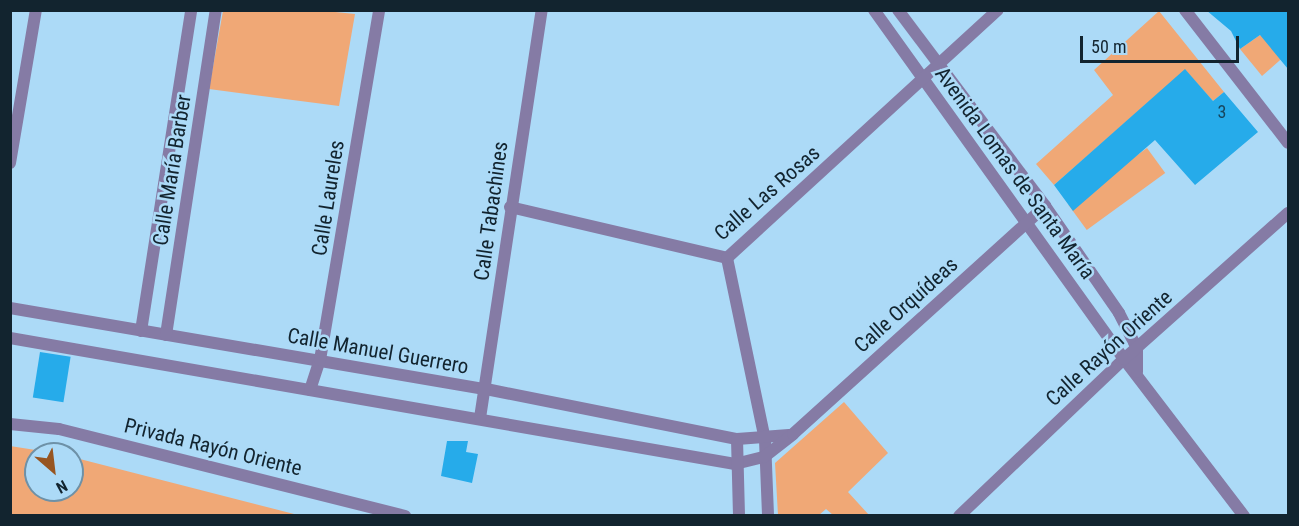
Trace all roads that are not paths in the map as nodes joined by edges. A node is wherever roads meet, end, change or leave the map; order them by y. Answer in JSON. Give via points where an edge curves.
{"nodes":[{"id":1,"x":36,"y":10,"type":"edge"},
{"id":2,"x":191,"y":10,"type":"edge"},
{"id":3,"x":216,"y":10,"type":"edge"},
{"id":4,"x":379,"y":10,"type":"edge"},
{"id":5,"x":542,"y":10,"type":"edge"},
{"id":6,"x":874,"y":10,"type":"edge"},
{"id":7,"x":898,"y":10,"type":"edge"},
{"id":8,"x":998,"y":10,"type":"edge"},
{"id":9,"x":1185,"y":10,"type":"edge"},
{"id":10,"x":937,"y":67,"type":"junction"},
{"id":11,"x":923,"y":80,"type":"junction"},
{"id":12,"x":1288,"y":143,"type":"edge"},
{"id":13,"x":10,"y":163,"type":"edge"},
{"id":14,"x":1045,"y":206,"type":"junction"},
{"id":15,"x":510,"y":207,"type":"junction"},
{"id":16,"x":1288,"y":213,"type":"edge"},
{"id":17,"x":1027,"y":221,"type":"junction"},
{"id":18,"x":727,"y":258,"type":"junction"},
{"id":19,"x":10,"y":308,"type":"edge"},
{"id":20,"x":141,"y":331,"type":"junction"},
{"id":21,"x":166,"y":335,"type":"junction"},
{"id":22,"x":10,"y":338,"type":"edge"},
{"id":23,"x":1137,"y":348,"type":"junction"},
{"id":24,"x":1124,"y":359,"type":"junction"},
{"id":25,"x":320,"y":360,"type":"junction"},
{"id":26,"x":1137,"y":372,"type":"junction"},
{"id":27,"x":486,"y":389,"type":"junction"},
{"id":28,"x":310,"y":390,"type":"junction"},
{"id":29,"x":480,"y":418,"type":"junction"},
{"id":30,"x":10,"y":424,"type":"edge"},
{"id":31,"x":793,"y":434,"type":"junction"},
{"id":32,"x":737,"y":439,"type":"junction"},
{"id":33,"x":765,"y":440,"type":"junction"},
{"id":34,"x":764,"y":457,"type":"junction"},
{"id":35,"x":735,"y":464,"type":"junction"},
{"id":36,"x":405,"y":516,"type":"edge"},
{"id":37,"x":740,"y":516,"type":"edge"},
{"id":38,"x":768,"y":516,"type":"edge"},
{"id":39,"x":959,"y":516,"type":"edge"},
{"id":40,"x":1244,"y":516,"type":"edge"}],
"edges":[{"from":1,"to":13,"type":"street"},
{"from":2,"to":20,"type":"street","name":"Calle María Barber"},
{"from":3,"to":21,"type":"street","name":"Calle María Barber"},
{"from":4,"to":25,"type":"street","name":"Calle Laureles"},
{"from":5,"to":15,"type":"street","name":"Calle Tabachines"},
{"from":6,"to":11,"type":"street","name":"Avenida Lomas de Santa María"},
{"from":7,"to":10,"type":"street","name":"Avenida Lomas de Santa María"},
{"from":8,"to":10,"type":"street","name":"Calle Las Rosas"},
{"from":9,"to":12,"type":"street"},
{"from":10,"to":11,"type":"street","name":"Calle Las Rosas"},
{"from":10,"to":14,"type":"street","name":"Avenida Lomas de Santa María"},
{"from":11,"to":17,"type":"street","name":"Avenida Lomas de Santa María"},
{"from":11,"to":18,"type":"street","name":"Calle Las Rosas"},
{"from":14,"to":17,"type":"street","name":"Calle Orquídeas"},
{"from":14,"to":23,"type":"street","name":"Avenida Lomas de Santa María"},
{"from":15,"to":18,"type":"street","name":"Calle Las Rosas"},
{"from":15,"to":27,"type":"street","name":"Calle Tabachines"},
{"from":16,"to":23,"type":"street","name":"Calle Rayón Oriente"},
{"from":17,"to":24,"type":"street","name":"Avenida Lomas de Santa María"},
{"from":17,"to":31,"type":"street","name":"Calle Orquídeas"},
{"from":18,"to":33,"type":"street"},
{"from":19,"to":20,"type":"street","name":"Calle Manuel Guerrero"},
{"from":20,"to":21,"type":"street","name":"Calle Manuel Guerrero"},
{"from":21,"to":25,"type":"street","name":"Calle Manuel Guerrero"},
{"from":22,"to":28,"type":"street"},
{"from":23,"to":24,"type":"street","name":"Calle Rayón Oriente"},
{"from":23,"to":26,"type":"street"},
{"from":24,"to":26,"type":"street","name":"Avenida Lomas de Santa María"},
{"from":24,"to":39,"type":"street","name":"Calle Rayón Oriente"},
{"from":25,"to":27,"type":"street","name":"Calle Manuel Guerrero"},
{"from":25,"to":28,"type":"street","name":"Calle Laureles"},
{"from":26,"to":40,"type":"street","name":"Avenida Lomas de Santa María"},
{"from":27,"to":29,"type":"street","name":"Calle Tabachines"},
{"from":27,"to":32,"type":"street","name":"Calle Manuel Guerrero"},
{"from":28,"to":29,"type":"street"},
{"from":29,"to":35,"type":"street"},
{"from":30,"to":36,"type":"street","name":"Privada Rayón Oriente","via":[[59,429]]},
{"from":31,"to":33,"type":"street"},
{"from":31,"to":34,"type":"street","name":"Calle Orquídeas"},
{"from":32,"to":33,"type":"street","name":"Calle Manuel Guerrero"},
{"from":32,"to":35,"type":"street"},
{"from":33,"to":34,"type":"street"},
{"from":34,"to":35,"type":"street"},
{"from":34,"to":38,"type":"street"},
{"from":35,"to":37,"type":"street"}]}
